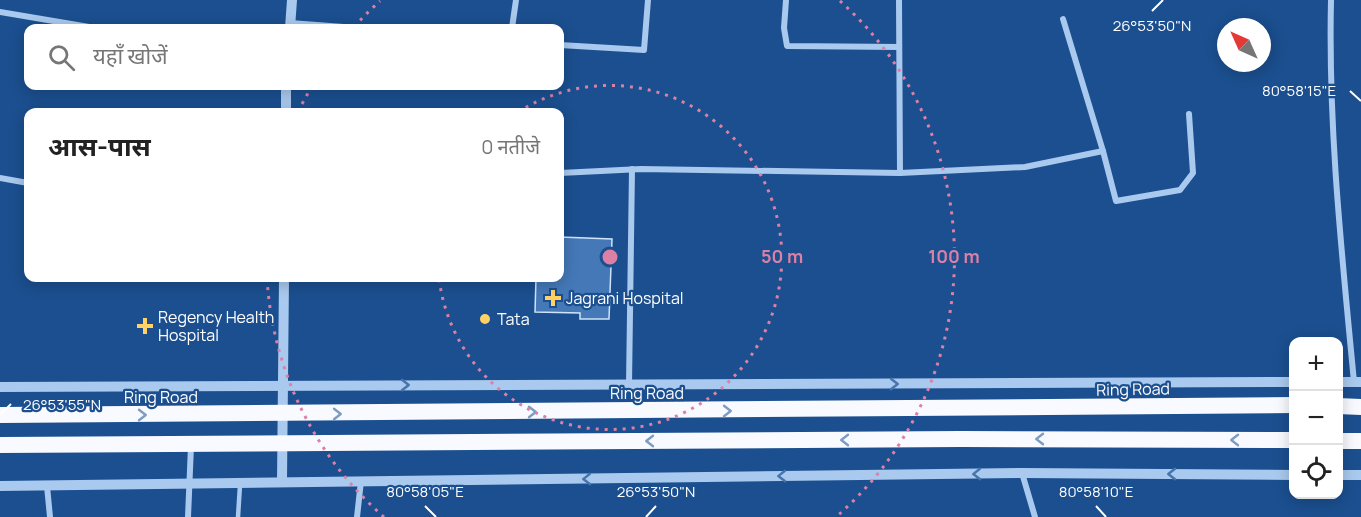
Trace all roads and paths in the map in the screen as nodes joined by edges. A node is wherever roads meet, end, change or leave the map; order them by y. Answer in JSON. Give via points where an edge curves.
{"nodes":[{"id":1,"x":292,"y":0,"type":"edge"},
{"id":2,"x":516,"y":0,"type":"edge"},
{"id":3,"x":648,"y":0,"type":"edge"},
{"id":4,"x":786,"y":0,"type":"edge"},
{"id":5,"x":899,"y":0,"type":"edge"},
{"id":6,"x":1331,"y":0,"type":"edge"},
{"id":7,"x":0,"y":12,"type":"edge"},
{"id":8,"x":1063,"y":19,"type":"dead end"},
{"id":9,"x":71,"y":24,"type":"edge"},
{"id":10,"x":290,"y":24,"type":"edge"},
{"id":11,"x":513,"y":24,"type":"edge"},
{"id":12,"x":564,"y":45,"type":"edge"},
{"id":13,"x":899,"y":47,"type":"junction"},
{"id":14,"x":286,"y":90,"type":"edge"},
{"id":15,"x":286,"y":108,"type":"edge"},
{"id":16,"x":1190,"y":114,"type":"dead end"},
{"id":17,"x":1103,"y":151,"type":"junction"},
{"id":18,"x":632,"y":169,"type":"junction"},
{"id":19,"x":564,"y":172,"type":"edge"},
{"id":20,"x":900,"y":173,"type":"junction"},
{"id":21,"x":0,"y":178,"type":"edge"},
{"id":22,"x":24,"y":182,"type":"edge"},
{"id":23,"x":284,"y":282,"type":"edge"},
{"id":24,"x":1289,"y":382,"type":"edge"},
{"id":25,"x":1357,"y":382,"type":"edge"},
{"id":26,"x":283,"y":385,"type":"junction"},
{"id":27,"x":628,"y":385,"type":"junction"},
{"id":28,"x":0,"y":387,"type":"edge"},
{"id":29,"x":1289,"y":405,"type":"edge"},
{"id":30,"x":1343,"y":406,"type":"edge"},
{"id":31,"x":1361,"y":407,"type":"edge"},
{"id":32,"x":283,"y":414,"type":"junction"},
{"id":33,"x":0,"y":415,"type":"edge"},
{"id":34,"x":1289,"y":440,"type":"edge"},
{"id":35,"x":1343,"y":441,"type":"edge"},
{"id":36,"x":1361,"y":441,"type":"edge"},
{"id":37,"x":191,"y":444,"type":"junction"},
{"id":38,"x":282,"y":444,"type":"junction"},
{"id":39,"x":0,"y":445,"type":"edge"},
{"id":40,"x":1022,"y":473,"type":"junction"},
{"id":41,"x":1289,"y":475,"type":"edge"},
{"id":42,"x":1343,"y":475,"type":"edge"},
{"id":43,"x":1361,"y":475,"type":"edge"},
{"id":44,"x":361,"y":481,"type":"junction"},
{"id":45,"x":240,"y":482,"type":"junction"},
{"id":46,"x":282,"y":482,"type":"junction"},
{"id":47,"x":189,"y":483,"type":"junction"},
{"id":48,"x":0,"y":486,"type":"edge"},
{"id":49,"x":47,"y":486,"type":"junction"},
{"id":50,"x":51,"y":517,"type":"edge"},
{"id":51,"x":188,"y":517,"type":"edge"},
{"id":52,"x":238,"y":517,"type":"edge"},
{"id":53,"x":357,"y":517,"type":"edge"},
{"id":54,"x":1035,"y":517,"type":"edge"}],
"edges":[{"from":1,"to":10,"type":"street"},
{"from":2,"to":11,"type":"street"},
{"from":3,"to":12,"type":"street","via":[[644,50]]},
{"from":4,"to":13,"type":"street","via":[[787,45]]},
{"from":5,"to":13,"type":"street"},
{"from":6,"to":25,"type":"street","via":[[1329,72],[1335,176]]},
{"from":7,"to":9,"type":"street"},
{"from":8,"to":17,"type":"street"},
{"from":13,"to":20,"type":"street"},
{"from":14,"to":15,"type":"street"},
{"from":16,"to":17,"type":"street","via":[[1193,172],[1180,190],[1116,201]]},
{"from":17,"to":20,"type":"street","via":[[1025,167]]},
{"from":18,"to":19,"type":"street"},
{"from":18,"to":20,"type":"street"},
{"from":18,"to":27,"type":"street"},
{"from":21,"to":22,"type":"street"},
{"from":23,"to":26,"type":"street"},
{"from":27,"to":24,"type":"street","one_way":true},
{"from":26,"to":27,"type":"street","one_way":true},
{"from":26,"to":28,"type":"street"},
{"from":26,"to":32,"type":"street"},
{"from":32,"to":29,"type":"highway","name":"Ring Road","one_way":true},
{"from":30,"to":31,"type":"highway"},
{"from":33,"to":32,"type":"highway","name":"Ring Road","one_way":true},
{"from":32,"to":38,"type":"street"},
{"from":34,"to":38,"type":"highway","one_way":true},
{"from":35,"to":36,"type":"highway"},
{"from":37,"to":38,"type":"highway"},
{"from":37,"to":39,"type":"highway"},
{"from":37,"to":47,"type":"street"},
{"from":38,"to":46,"type":"street"},
{"from":41,"to":40,"type":"street","one_way":true},
{"from":40,"to":44,"type":"street","one_way":true},
{"from":40,"to":54,"type":"street"},
{"from":42,"to":43,"type":"street"},
{"from":44,"to":46,"type":"street"},
{"from":44,"to":53,"type":"street"},
{"from":45,"to":46,"type":"street"},
{"from":45,"to":47,"type":"street"},
{"from":45,"to":52,"type":"lane"},
{"from":47,"to":49,"type":"street"},
{"from":47,"to":51,"type":"street"},
{"from":48,"to":49,"type":"street"},
{"from":49,"to":50,"type":"street"}]}
